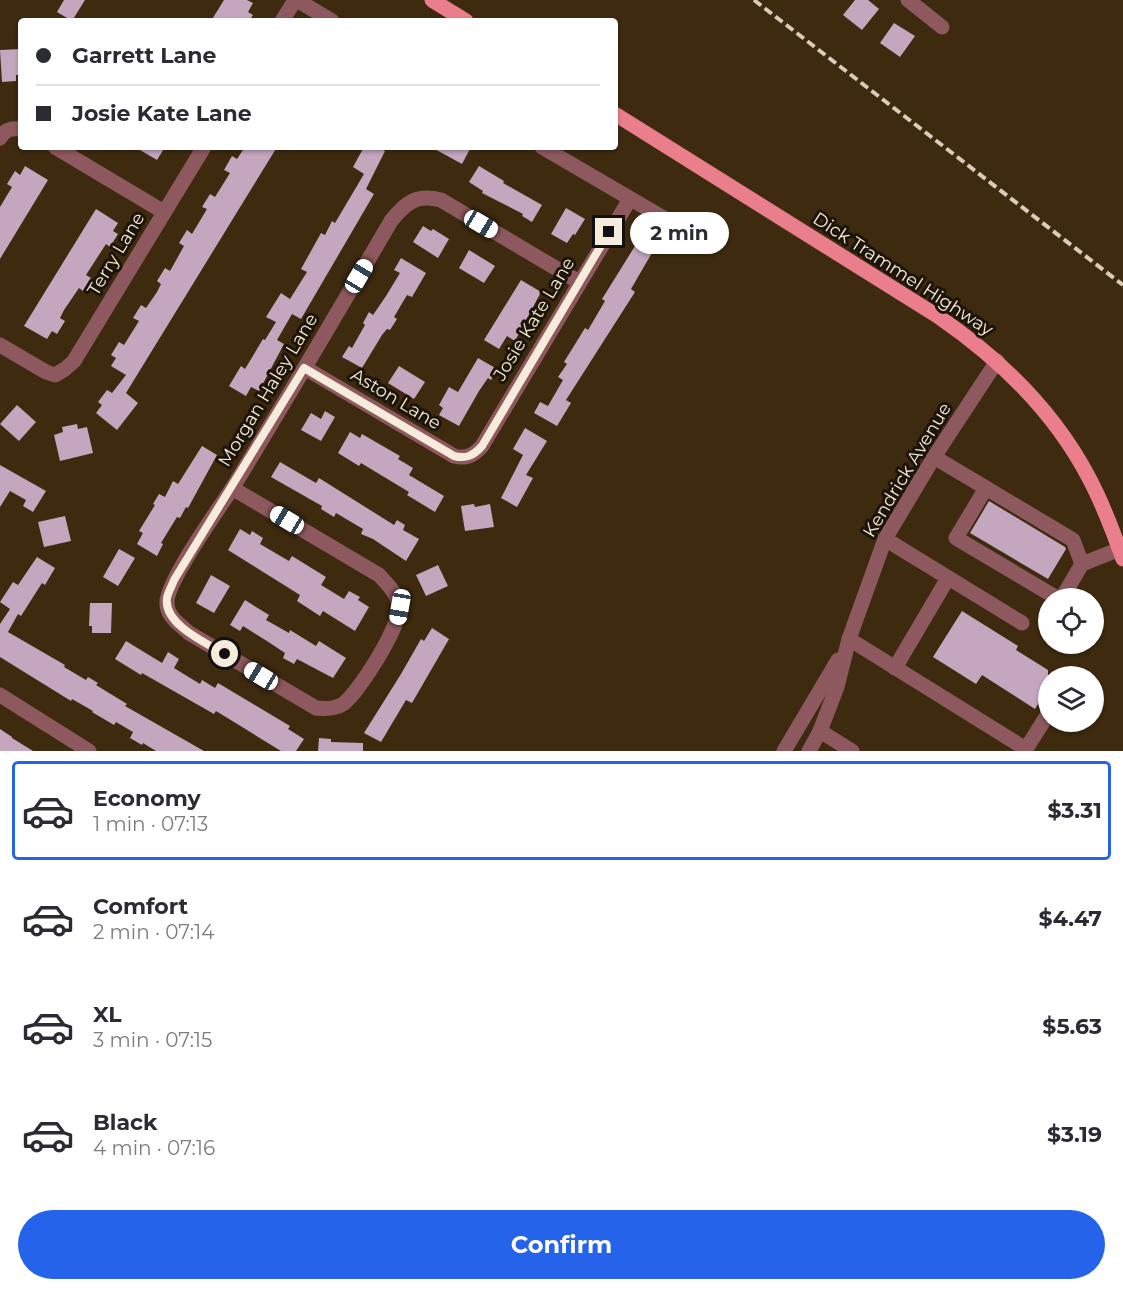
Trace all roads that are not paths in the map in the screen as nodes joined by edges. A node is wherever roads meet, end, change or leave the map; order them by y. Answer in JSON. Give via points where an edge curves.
{"nodes":[{"id":1,"x":296,"y":0,"type":"edge"},
{"id":2,"x":432,"y":0,"type":"edge"},
{"id":3,"x":908,"y":0,"type":"edge"},
{"id":4,"x":284,"y":18,"type":"edge"},
{"id":5,"x":327,"y":18,"type":"edge"},
{"id":6,"x":461,"y":18,"type":"edge"},
{"id":7,"x":942,"y":27,"type":"dead end"},
{"id":8,"x":618,"y":116,"type":"edge"},
{"id":9,"x":18,"y":129,"type":"edge"},
{"id":10,"x":0,"y":138,"type":"edge"},
{"id":11,"x":60,"y":150,"type":"edge"},
{"id":12,"x":202,"y":150,"type":"edge"},
{"id":13,"x":547,"y":150,"type":"edge"},
{"id":14,"x":630,"y":199,"type":"junction"},
{"id":15,"x":164,"y":212,"type":"junction"},
{"id":16,"x":708,"y":244,"type":"dead end"},
{"id":17,"x":579,"y":282,"type":"junction"},
{"id":18,"x":0,"y":345,"type":"edge"},
{"id":19,"x":997,"y":361,"type":"junction"},
{"id":20,"x":304,"y":368,"type":"junction"},
{"id":21,"x":469,"y":457,"type":"joint"},
{"id":22,"x":933,"y":457,"type":"junction"},
{"id":23,"x":232,"y":488,"type":"junction"},
{"id":24,"x":986,"y":488,"type":"junction"},
{"id":25,"x":885,"y":539,"type":"junction"},
{"id":26,"x":1121,"y":554,"type":"edge"},
{"id":27,"x":1082,"y":564,"type":"junction"},
{"id":28,"x":948,"y":578,"type":"junction"},
{"id":29,"x":1040,"y":588,"type":"edge"},
{"id":30,"x":1068,"y":588,"type":"edge"},
{"id":31,"x":1022,"y":623,"type":"dead end"},
{"id":32,"x":849,"y":639,"type":"junction"},
{"id":33,"x":895,"y":668,"type":"junction"},
{"id":34,"x":0,"y":695,"type":"edge"},
{"id":35,"x":1038,"y":730,"type":"edge"},
{"id":36,"x":820,"y":731,"type":"junction"},
{"id":37,"x":89,"y":751,"type":"edge"},
{"id":38,"x":784,"y":751,"type":"edge"},
{"id":39,"x":809,"y":751,"type":"edge"},
{"id":40,"x":852,"y":751,"type":"edge"}],
"edges":[{"from":1,"to":4,"type":"street"},
{"from":1,"to":5,"type":"street"},
{"from":2,"to":6,"type":"main road"},
{"from":3,"to":7,"type":"street"},
{"from":8,"to":19,"type":"main road","name":"Dick Trammel Highway","via":[[939,317]]},
{"from":9,"to":10,"type":"street","via":[[6,131]]},
{"from":11,"to":15,"type":"street"},
{"from":12,"to":15,"type":"street","name":"Terry Lane"},
{"from":13,"to":14,"type":"street"},
{"from":14,"to":16,"type":"street"},
{"from":14,"to":17,"type":"street","name":"Josie Kate Lane"},
{"from":15,"to":18,"type":"street","name":"Terry Lane","via":[[74,361],[65,369],[55,375]]},
{"from":17,"to":20,"type":"street","name":"Morgan Haley Lane","via":[[441,200],[416,199],[402,207],[391,221]]},
{"from":17,"to":21,"type":"street","name":"Josie Kate Lane","via":[[482,446]]},
{"from":19,"to":22,"type":"street","name":"Kendrick Avenue"},
{"from":19,"to":26,"type":"main road","name":"Dick Trammel Highway","via":[[1038,402],[1065,438],[1107,515]]},
{"from":20,"to":21,"type":"street","name":"Aston Lane","via":[[454,456]]},
{"from":20,"to":23,"type":"street","name":"Morgan Haley Lane"},
{"from":22,"to":24,"type":"street"},
{"from":22,"to":25,"type":"street","name":"Kendrick Avenue"},
{"from":23,"to":23,"type":"street","name":"Morgan Haley Lane","via":[[379,575],[393,591],[400,607],[397,624],[351,698],[340,705],[316,708],[189,633],[171,617],[167,599],[174,580]]},
{"from":24,"to":27,"type":"street","via":[[1073,540]]},
{"from":24,"to":29,"type":"street","via":[[956,538]]},
{"from":25,"to":28,"type":"street"},
{"from":25,"to":32,"type":"street","name":"Kendrick Avenue"},
{"from":26,"to":27,"type":"street"},
{"from":27,"to":30,"type":"street"},
{"from":28,"to":31,"type":"street"},
{"from":28,"to":33,"type":"street"},
{"from":32,"to":33,"type":"street"},
{"from":32,"to":36,"type":"street","name":"Kendrick Avenue"},
{"from":32,"to":38,"type":"street","name":"Kendrick Avenue"},
{"from":33,"to":35,"type":"street","via":[[1026,749]]},
{"from":34,"to":37,"type":"street"},
{"from":36,"to":39,"type":"street","name":"Kendrick Avenue"},
{"from":36,"to":40,"type":"street"}]}
